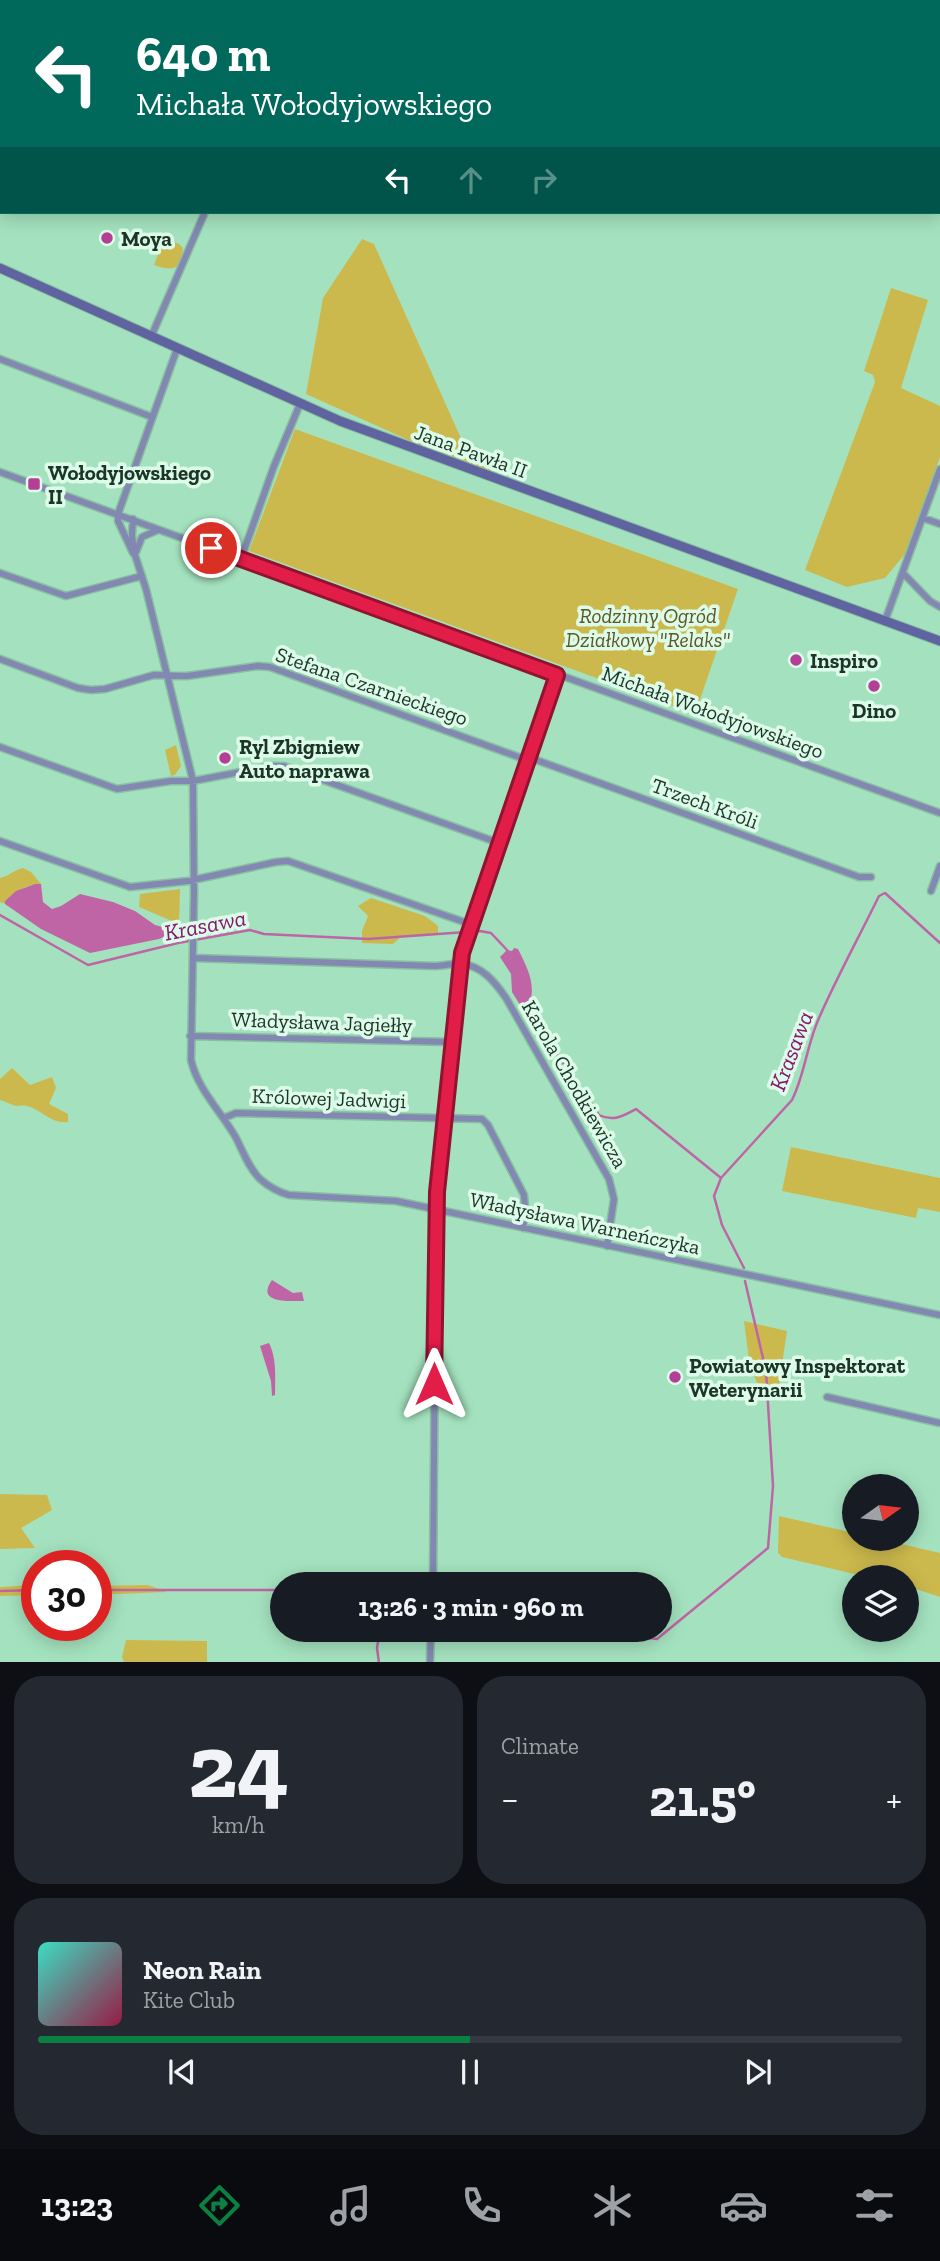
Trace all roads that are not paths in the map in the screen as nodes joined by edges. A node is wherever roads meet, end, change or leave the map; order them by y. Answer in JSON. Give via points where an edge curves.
{"nodes":[{"id":1,"x":204,"y":214,"type":"edge"},
{"id":2,"x":0,"y":268,"type":"edge"},
{"id":3,"x":151,"y":337,"type":"junction"},
{"id":4,"x":177,"y":349,"type":"junction"},
{"id":5,"x":0,"y":359,"type":"edge"},
{"id":6,"x":300,"y":404,"type":"junction"},
{"id":7,"x":152,"y":417,"type":"junction"},
{"id":8,"x":940,"y":469,"type":"edge"},
{"id":9,"x":0,"y":472,"type":"edge"},
{"id":10,"x":118,"y":514,"type":"junction"},
{"id":11,"x":923,"y":518,"type":"junction"},
{"id":12,"x":133,"y":519,"type":"junction"},
{"id":13,"x":940,"y":524,"type":"edge"},
{"id":14,"x":160,"y":529,"type":"junction"},
{"id":15,"x":241,"y":559,"type":"junction"},
{"id":16,"x":137,"y":561,"type":"junction"},
{"id":17,"x":0,"y":573,"type":"edge"},
{"id":18,"x":903,"y":573,"type":"junction"},
{"id":19,"x":142,"y":576,"type":"junction"},
{"id":20,"x":940,"y":607,"type":"edge"},
{"id":21,"x":885,"y":621,"type":"junction"},
{"id":22,"x":940,"y":640,"type":"edge"},
{"id":23,"x":0,"y":659,"type":"edge"},
{"id":24,"x":167,"y":675,"type":"junction"},
{"id":25,"x":557,"y":675,"type":"junction"},
{"id":26,"x":0,"y":747,"type":"edge"},
{"id":27,"x":527,"y":759,"type":"junction"},
{"id":28,"x":193,"y":781,"type":"junction"},
{"id":29,"x":940,"y":813,"type":"edge"},
{"id":30,"x":0,"y":841,"type":"edge"},
{"id":31,"x":499,"y":843,"type":"junction"},
{"id":32,"x":940,"y":866,"type":"edge"},
{"id":33,"x":871,"y":877,"type":"dead end"},
{"id":34,"x":194,"y":879,"type":"junction"},
{"id":35,"x":931,"y":891,"type":"dead end"},
{"id":36,"x":469,"y":929,"type":"junction"},
{"id":37,"x":193,"y":958,"type":"junction"},
{"id":38,"x":461,"y":964,"type":"junction"},
{"id":39,"x":190,"y":1036,"type":"junction"},
{"id":40,"x":452,"y":1042,"type":"junction"},
{"id":41,"x":224,"y":1118,"type":"junction"},
{"id":42,"x":445,"y":1118,"type":"junction"},
{"id":43,"x":436,"y":1209,"type":"junction"},
{"id":44,"x":523,"y":1228,"type":"junction"},
{"id":45,"x":607,"y":1246,"type":"junction"},
{"id":46,"x":940,"y":1315,"type":"edge"},
{"id":47,"x":827,"y":1397,"type":"dead end"},
{"id":48,"x":940,"y":1423,"type":"edge"},
{"id":49,"x":433,"y":1572,"type":"edge"},
{"id":50,"x":431,"y":1642,"type":"edge"},
{"id":51,"x":430,"y":1662,"type":"edge"}],
"edges":[{"from":1,"to":3,"type":"street"},
{"from":2,"to":3,"type":"main road","name":"Jana Pawła II"},
{"from":3,"to":4,"type":"main road","name":"Jana Pawła II"},
{"from":4,"to":6,"type":"main road","name":"Jana Pawła II"},
{"from":4,"to":7,"type":"street"},
{"from":5,"to":7,"type":"street"},
{"from":6,"to":15,"type":"street"},
{"from":6,"to":21,"type":"main road","name":"Jana Pawła II"},
{"from":7,"to":10,"type":"street"},
{"from":8,"to":11,"type":"street"},
{"from":9,"to":10,"type":"street","name":"Michała Wołodyjowskiego"},
{"from":10,"to":12,"type":"street","name":"Michała Wołodyjowskiego"},
{"from":10,"to":16,"type":"street"},
{"from":11,"to":13,"type":"street"},
{"from":11,"to":18,"type":"street"},
{"from":12,"to":14,"type":"street","name":"Michała Wołodyjowskiego"},
{"from":12,"to":16,"type":"street"},
{"from":14,"to":15,"type":"street","name":"Michała Wołodyjowskiego"},
{"from":14,"to":16,"type":"street","via":[[139,541]]},
{"from":15,"to":25,"type":"street","name":"Michała Wołodyjowskiego"},
{"from":16,"to":19,"type":"street","name":"Władysława Warneńczyka"},
{"from":17,"to":19,"type":"street","via":[[66,596]]},
{"from":18,"to":20,"type":"street"},
{"from":18,"to":21,"type":"street"},
{"from":19,"to":24,"type":"street","name":"Władysława Warneńczyka"},
{"from":21,"to":22,"type":"main road","name":"Jana Pawła II"},
{"from":23,"to":24,"type":"street","name":"Stefana Czarnieckiego","via":[[91,690]]},
{"from":24,"to":27,"type":"street","name":"Stefana Czarnieckiego","via":[[270,667]]},
{"from":24,"to":28,"type":"street","name":"Władysława Warneńczyka"},
{"from":25,"to":27,"type":"street"},
{"from":25,"to":29,"type":"street","name":"Michała Wołodyjowskiego"},
{"from":26,"to":28,"type":"street","via":[[109,787]]},
{"from":27,"to":31,"type":"street"},
{"from":27,"to":33,"type":"street","name":"Trzech Króli","via":[[859,877]]},
{"from":28,"to":31,"type":"street","via":[[284,766]]},
{"from":28,"to":34,"type":"street","name":"Władysława Warneńczyka"},
{"from":30,"to":34,"type":"street","via":[[126,887]]},
{"from":31,"to":36,"type":"street"},
{"from":32,"to":35,"type":"street"},
{"from":34,"to":36,"type":"street","via":[[288,861]]},
{"from":34,"to":37,"type":"street","name":"Władysława Warneńczyka"},
{"from":36,"to":38,"type":"street"},
{"from":37,"to":38,"type":"street"},
{"from":37,"to":39,"type":"street","name":"Władysława Warneńczyka"},
{"from":38,"to":40,"type":"street"},
{"from":38,"to":45,"type":"street","name":"Karola Chodkiewicza","via":[[489,977],[501,991],[609,1178],[614,1199]]},
{"from":39,"to":40,"type":"street","name":"Władysława Jagiełły"},
{"from":39,"to":41,"type":"street","name":"Władysława Warneńczyka","via":[[192,1067]]},
{"from":40,"to":42,"type":"street"},
{"from":41,"to":42,"type":"street","name":"Królowej Jadwigi","via":[[236,1113]]},
{"from":41,"to":43,"type":"street","name":"Władysława Warneńczyka","via":[[250,1166],[276,1190],[289,1195],[379,1198]]},
{"from":42,"to":43,"type":"street"},
{"from":42,"to":44,"type":"street","name":"Królowej Jadwigi","via":[[485,1121],[524,1195]]},
{"from":43,"to":44,"type":"street","name":"Władysława Warneńczyka"},
{"from":43,"to":49,"type":"street"},
{"from":44,"to":45,"type":"street","name":"Władysława Warneńczyka"},
{"from":45,"to":46,"type":"street","name":"Władysława Warneńczyka"},
{"from":47,"to":48,"type":"street"},
{"from":50,"to":51,"type":"street"}]}
